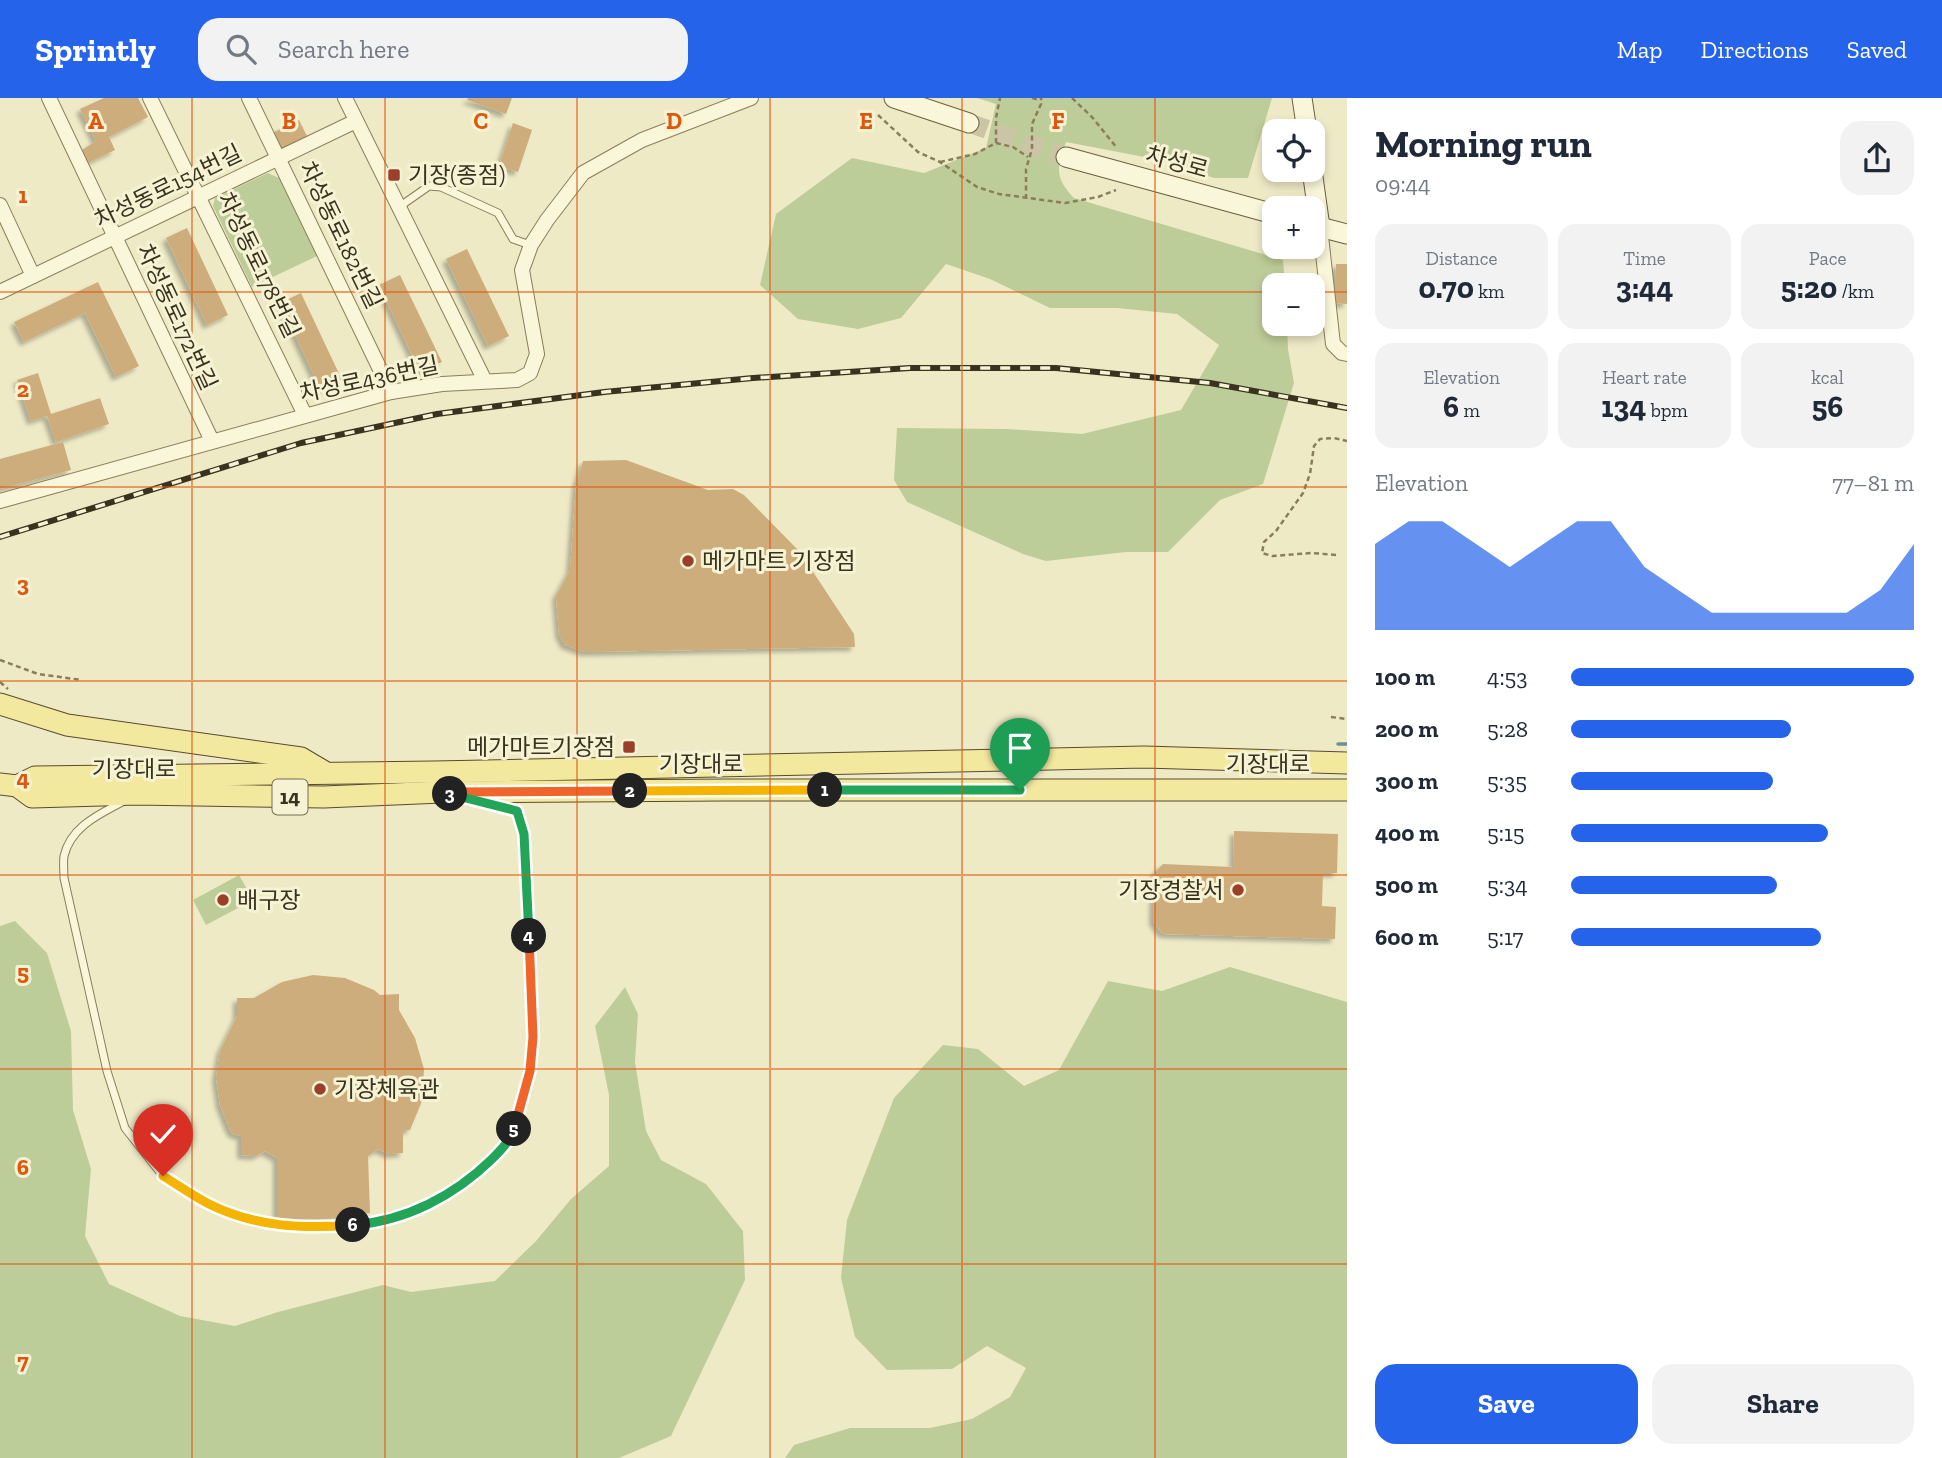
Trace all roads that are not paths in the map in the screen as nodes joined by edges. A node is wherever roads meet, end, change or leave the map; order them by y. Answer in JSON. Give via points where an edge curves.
{"nodes":[{"id":1,"x":48,"y":98,"type":"edge"},
{"id":2,"x":150,"y":98,"type":"edge"},
{"id":3,"x":249,"y":98,"type":"edge"},
{"id":4,"x":345,"y":98,"type":"edge"},
{"id":5,"x":751,"y":98,"type":"edge"},
{"id":6,"x":894,"y":98,"type":"edge"},
{"id":7,"x":1302,"y":98,"type":"edge"},
{"id":8,"x":1305,"y":119,"type":"edge"},
{"id":9,"x":356,"y":121,"type":"junction"},
{"id":10,"x":970,"y":124,"type":"tunnel mouth"},
{"id":11,"x":1066,"y":156,"type":"tunnel mouth"},
{"id":12,"x":279,"y":158,"type":"junction"},
{"id":13,"x":200,"y":196,"type":"junction"},
{"id":14,"x":0,"y":205,"type":"edge"},
{"id":15,"x":399,"y":207,"type":"junction"},
{"id":16,"x":1262,"y":211,"type":"edge"},
{"id":17,"x":1325,"y":228,"type":"edge"},
{"id":18,"x":1347,"y":234,"type":"edge"},
{"id":19,"x":114,"y":237,"type":"junction"},
{"id":20,"x":531,"y":245,"type":"junction"},
{"id":21,"x":1321,"y":259,"type":"edge"},
{"id":22,"x":33,"y":276,"type":"junction"},
{"id":23,"x":0,"y":292,"type":"edge"},
{"id":24,"x":1347,"y":354,"type":"edge"},
{"id":25,"x":485,"y":382,"type":"junction"},
{"id":26,"x":391,"y":392,"type":"junction"},
{"id":27,"x":305,"y":415,"type":"junction"},
{"id":28,"x":212,"y":442,"type":"junction"},
{"id":29,"x":0,"y":501,"type":"edge"},
{"id":30,"x":0,"y":704,"type":"edge"},
{"id":31,"x":1347,"y":763,"type":"edge"},
{"id":32,"x":325,"y":773,"type":"junction"},
{"id":33,"x":9,"y":785,"type":"edge"},
{"id":34,"x":1347,"y":790,"type":"edge"},
{"id":35,"x":442,"y":792,"type":"junction"},
{"id":36,"x":137,"y":794,"type":"junction"}],
"edges":[{"from":1,"to":19,"type":"street","name":"차성동로172번길"},
{"from":2,"to":13,"type":"street","name":"차성동로178번길"},
{"from":3,"to":12,"type":"street","name":"차성동로182번길"},
{"from":4,"to":9,"type":"street","name":"차성로436번길"},
{"from":5,"to":20,"type":"street","via":[[642,140],[583,173]]},
{"from":6,"to":10,"type":"main road"},
{"from":7,"to":8,"type":"main road"},
{"from":9,"to":12,"type":"street","name":"차성동로154번길"},
{"from":9,"to":15,"type":"street","name":"차성로436번길"},
{"from":11,"to":16,"type":"main road","name":"차성로"},
{"from":12,"to":13,"type":"street","name":"차성동로154번길"},
{"from":12,"to":26,"type":"street","name":"차성동로182번길"},
{"from":13,"to":19,"type":"street","name":"차성동로154번길"},
{"from":13,"to":27,"type":"street","name":"차성동로178번길"},
{"from":14,"to":22,"type":"street"},
{"from":15,"to":20,"type":"lane","via":[[429,186],[441,187],[498,213],[513,239]]},
{"from":15,"to":25,"type":"street","name":"차성로436번길"},
{"from":17,"to":18,"type":"main road"},
{"from":19,"to":22,"type":"street","name":"차성동로154번길"},
{"from":19,"to":28,"type":"street","name":"차성동로172번길"},
{"from":20,"to":25,"type":"street","via":[[523,270],[537,354],[530,373],[517,380]]},
{"from":21,"to":24,"type":"street","via":[[1333,344]]},
{"from":22,"to":23,"type":"street","name":"차성동로154번길"},
{"from":25,"to":26,"type":"street","name":"차성로436번길"},
{"from":26,"to":27,"type":"street","name":"차성로436번길"},
{"from":27,"to":28,"type":"street","name":"차성로436번길"},
{"from":28,"to":29,"type":"street","name":"차성로436번길"},
{"from":30,"to":32,"type":"main road","via":[[67,725],[301,758]]},
{"from":31,"to":32,"type":"main road","name":"기장대로","number":"14","via":[[1144,757]]},
{"from":32,"to":33,"type":"main road","name":"기장대로","number":"14","via":[[35,776]]},
{"from":33,"to":36,"type":"main road","name":"기장대로","number":"14","via":[[32,797]]},
{"from":34,"to":35,"type":"main road","name":"기장대로","number":"14"},
{"from":35,"to":36,"type":"main road","name":"기장대로","number":"14","via":[[324,797]]},
{"from":35,"to":36,"type":"lane","via":[[517,811],[524,834],[533,1037],[530,1071],[510,1141],[470,1180],[419,1210],[366,1224],[313,1228],[257,1223],[210,1205],[163,1176],[125,1128],[107,1071],[64,878],[64,856],[73,836],[90,819]]}]}
